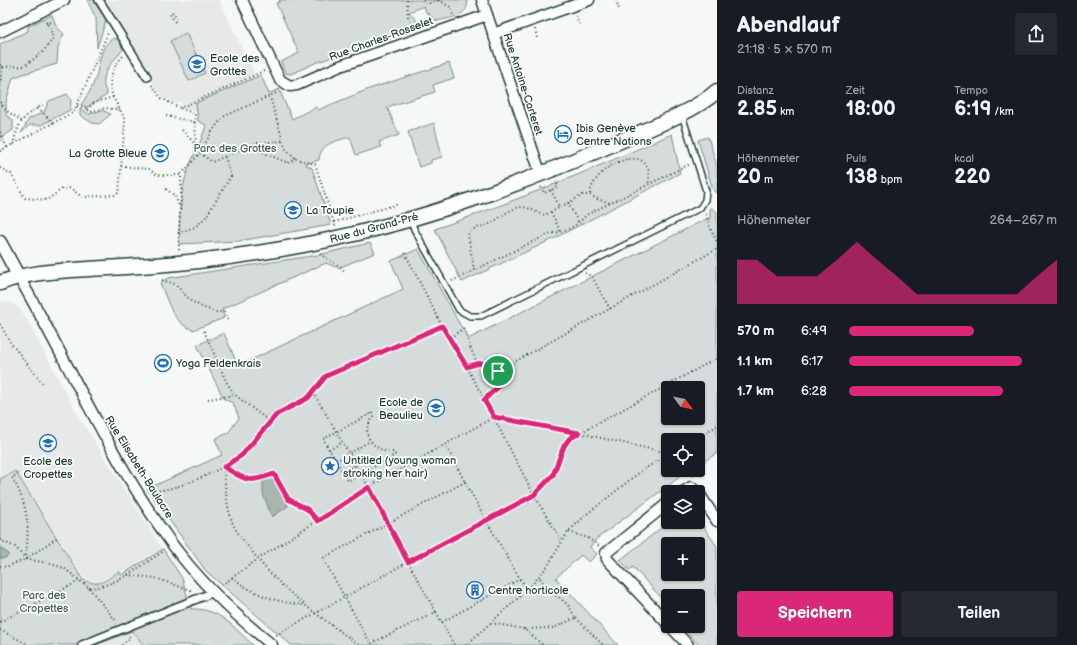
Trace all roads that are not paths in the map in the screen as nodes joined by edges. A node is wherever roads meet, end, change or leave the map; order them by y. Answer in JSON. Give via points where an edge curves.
{"nodes":[{"id":1,"x":64,"y":0,"type":"edge"},
{"id":2,"x":99,"y":0,"type":"edge"},
{"id":3,"x":242,"y":0,"type":"edge"},
{"id":4,"x":482,"y":0,"type":"edge"},
{"id":5,"x":589,"y":0,"type":"edge"},
{"id":6,"x":487,"y":15,"type":"junction"},
{"id":7,"x":0,"y":32,"type":"edge"},
{"id":8,"x":493,"y":34,"type":"junction"},
{"id":9,"x":147,"y":78,"type":"road end"},
{"id":10,"x":714,"y":96,"type":"edge"},
{"id":11,"x":682,"y":113,"type":"junction"},
{"id":12,"x":541,"y":180,"type":"junction"},
{"id":13,"x":410,"y":219,"type":"junction"},
{"id":14,"x":1,"y":247,"type":"edge"},
{"id":15,"x":19,"y":277,"type":"junction"},
{"id":16,"x":0,"y":283,"type":"edge"},
{"id":17,"x":705,"y":503,"type":"edge"},
{"id":18,"x":661,"y":509,"type":"edge"},
{"id":19,"x":717,"y":521,"type":"edge"},
{"id":20,"x":217,"y":589,"type":"junction"},
{"id":21,"x":661,"y":617,"type":"edge"},
{"id":22,"x":677,"y":633,"type":"edge"},
{"id":23,"x":273,"y":640,"type":"edge"},
{"id":24,"x":82,"y":645,"type":"edge"},
{"id":25,"x":688,"y":645,"type":"edge"}],
"edges":[{"from":1,"to":7,"type":"street"},
{"from":2,"to":9,"type":"street"},
{"from":3,"to":6,"type":"street","name":"Rue Charles-Rosselet","via":[[280,80],[290,86]]},
{"from":4,"to":6,"type":"street","name":"Rue Antoine-Carteret"},
{"from":5,"to":8,"type":"street"},
{"from":6,"to":8,"type":"street","name":"Rue Antoine-Carteret"},
{"from":8,"to":12,"type":"street","name":"Rue Antoine-Carteret"},
{"from":10,"to":11,"type":"main road","name":"Rue du Grand-Pré"},
{"from":11,"to":12,"type":"main road","name":"Rue du Grand-Pré"},
{"from":11,"to":13,"type":"lane","via":[[706,191],[700,208],[481,316],[470,316],[460,310]]},
{"from":12,"to":13,"type":"main road","name":"Rue du Grand-Pré"},
{"from":13,"to":15,"type":"main road","name":"Rue du Grand-Pré","via":[[350,236],[261,252],[186,262],[43,272]]},
{"from":14,"to":15,"type":"street"},
{"from":15,"to":16,"type":"main road","name":"Rue du Grand-Pré"},
{"from":15,"to":20,"type":"street","name":"Rue Elisabeth-Baulacre","via":[[90,412],[139,494],[173,545]]},
{"from":17,"to":19,"type":"street"},
{"from":18,"to":21,"type":"street","via":[[606,553],[607,559]]},
{"from":20,"to":23,"type":"street","name":"Rue Elisabeth-Baulacre"},
{"from":20,"to":24,"type":"street","via":[[201,599]]},
{"from":22,"to":25,"type":"street"}]}
